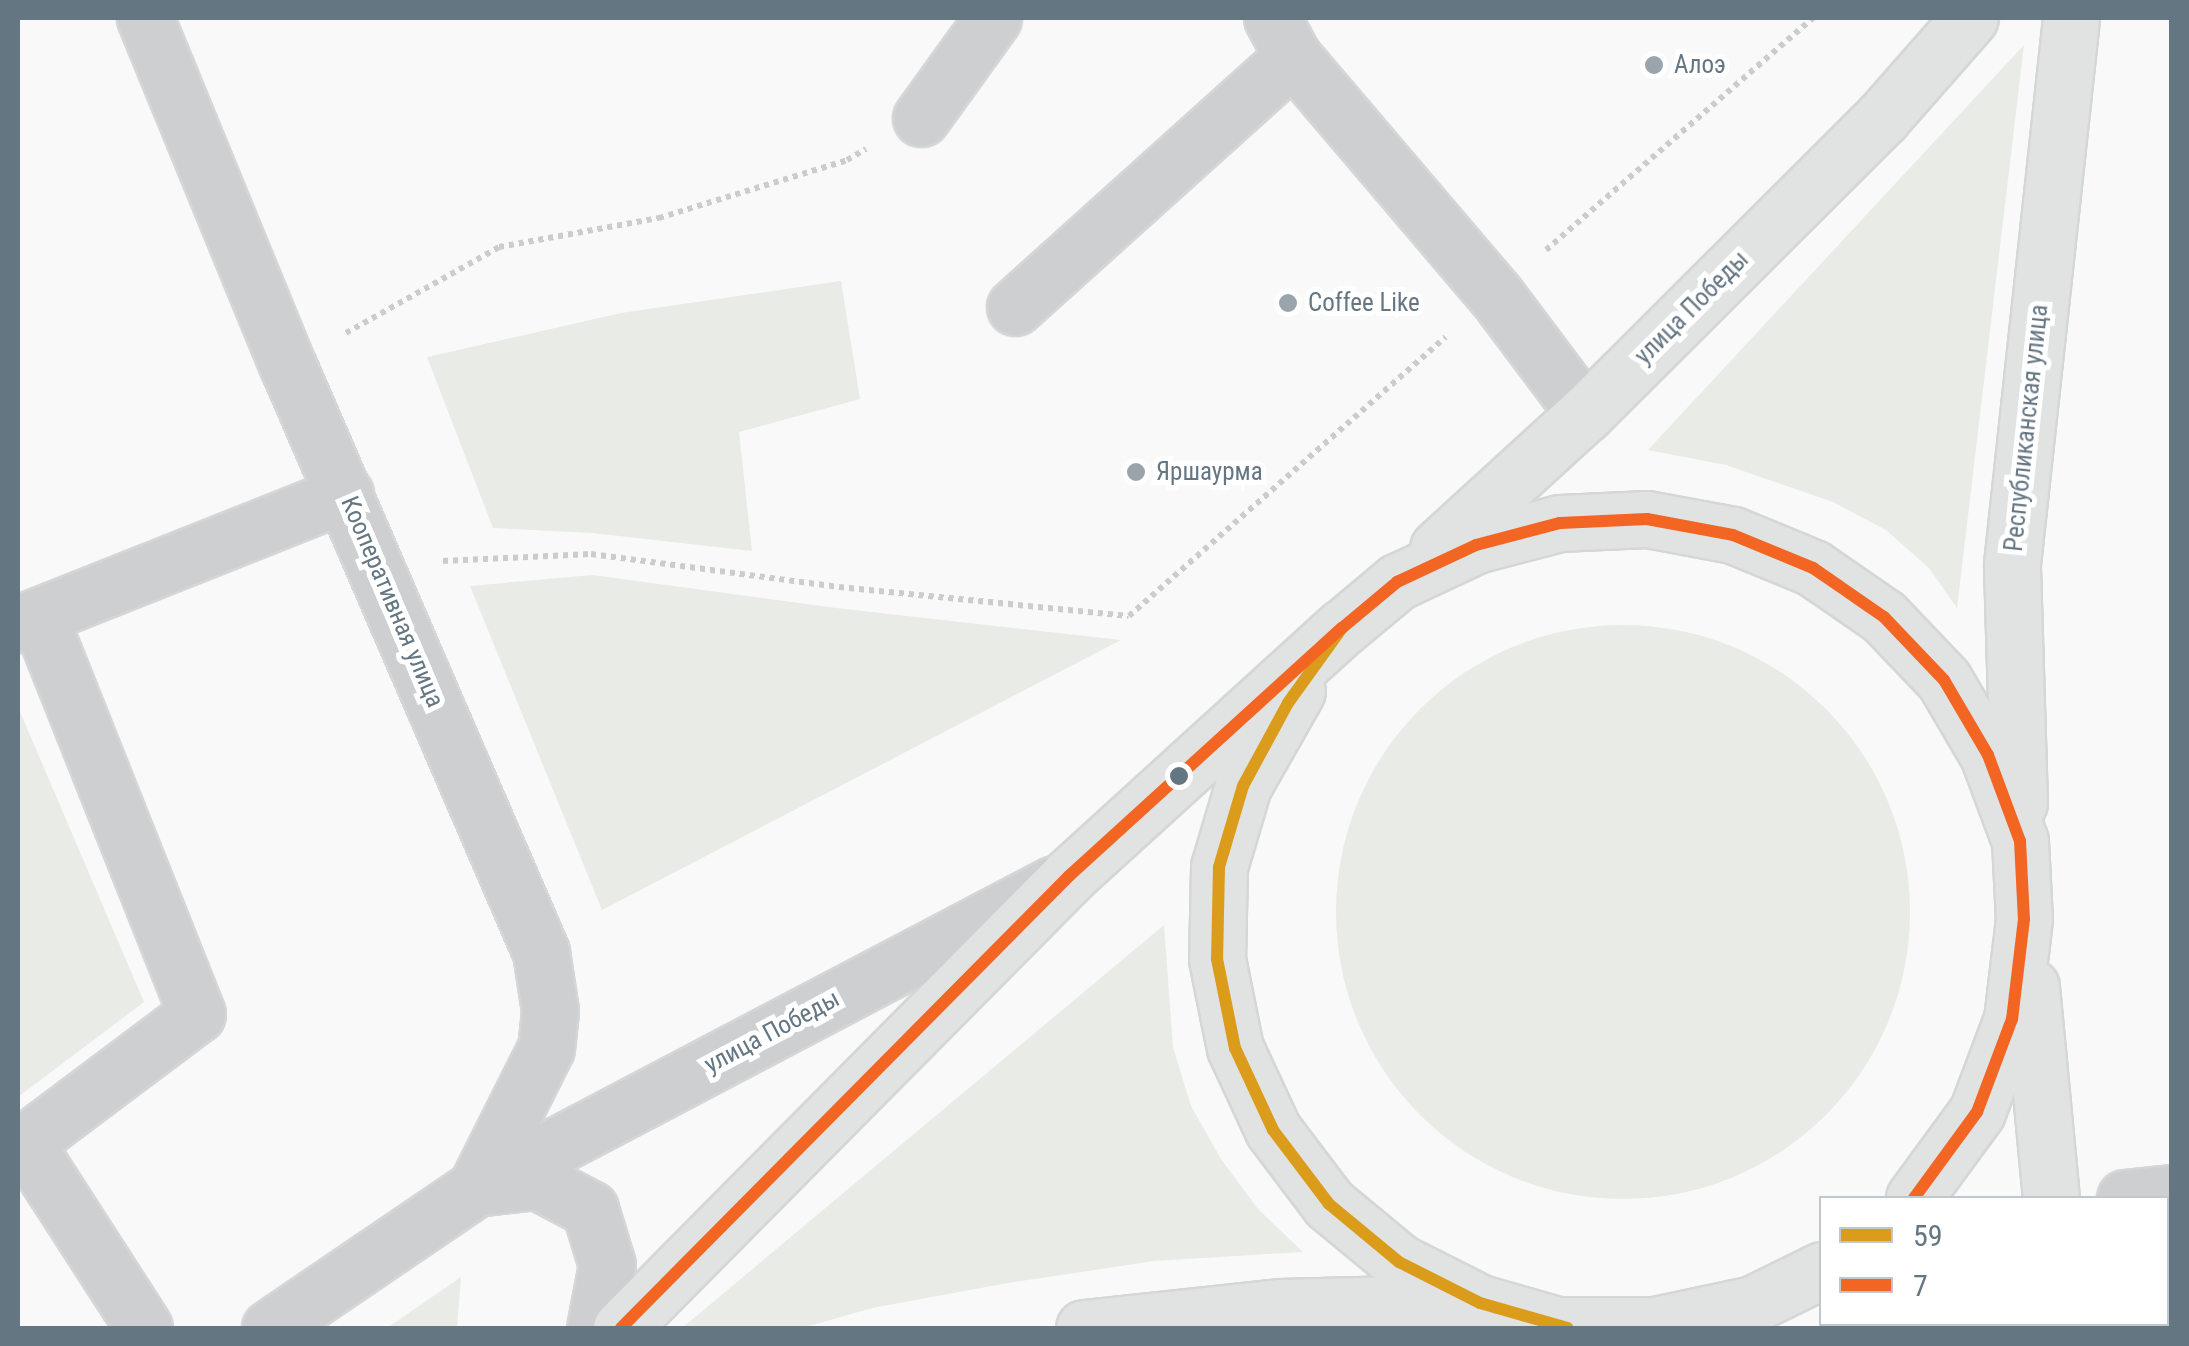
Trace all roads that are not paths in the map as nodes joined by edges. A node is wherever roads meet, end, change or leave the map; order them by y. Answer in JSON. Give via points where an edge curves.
{"nodes":[{"id":1,"x":145,"y":18,"type":"edge"},
{"id":2,"x":993,"y":18,"type":"edge"},
{"id":3,"x":1970,"y":18,"type":"edge"},
{"id":4,"x":2071,"y":18,"type":"edge"},
{"id":5,"x":1282,"y":37,"type":"edge"},
{"id":6,"x":921,"y":118,"type":"road end"},
{"id":7,"x":1015,"y":307,"type":"dead end"},
{"id":8,"x":1584,"y":414,"type":"junction"},
{"id":9,"x":345,"y":494,"type":"junction"},
{"id":10,"x":1397,"y":582,"type":"junction"},
{"id":11,"x":28,"y":620,"type":"edge"},
{"id":12,"x":1342,"y":628,"type":"junction"},
{"id":13,"x":2020,"y":841,"type":"junction"},
{"id":14,"x":1069,"y":876,"type":"junction"},
{"id":15,"x":2024,"y":919,"type":"junction"},
{"id":16,"x":21,"y":1146,"type":"edge"},
{"id":17,"x":476,"y":1188,"type":"junction"},
{"id":18,"x":2172,"y":1193,"type":"edge"},
{"id":19,"x":1915,"y":1196,"type":"edge"},
{"id":20,"x":2051,"y":1196,"type":"edge"},
{"id":21,"x":2143,"y":1196,"type":"edge"},
{"id":22,"x":1819,"y":1271,"type":"edge"},
{"id":23,"x":1393,"y":1301,"type":"junction"},
{"id":24,"x":1480,"y":1302,"type":"junction"},
{"id":25,"x":1564,"y":1326,"type":"edge"},
{"id":26,"x":144,"y":1328,"type":"edge"},
{"id":27,"x":270,"y":1328,"type":"edge"},
{"id":28,"x":595,"y":1328,"type":"edge"},
{"id":29,"x":621,"y":1328,"type":"edge"},
{"id":30,"x":1084,"y":1328,"type":"edge"},
{"id":31,"x":1343,"y":1328,"type":"edge"}],
"edges":[{"from":1,"to":9,"type":"street","name":"Кооперативная улица"},
{"from":2,"to":6,"type":"street"},
{"from":3,"to":8,"type":"main road","name":"улица Победы","via":[[1882,118]]},
{"from":4,"to":13,"type":"main road","name":"Республиканская улица","via":[[2012,564]]},
{"from":5,"to":7,"type":"street"},
{"from":5,"to":8,"type":"street","via":[[1495,294]]},
{"from":8,"to":10,"type":"main road","name":"улица Победы"},
{"from":9,"to":11,"type":"street"},
{"from":9,"to":17,"type":"street","name":"Кооперативная улица","via":[[541,952],[550,1010],[546,1048]]},
{"from":10,"to":12,"type":"main road"},
{"from":10,"to":13,"type":"main road","via":[[1476,545],[1560,523],[1647,520],[1733,534],[1813,568],[1856,597],[1944,680],[1988,755]]},
{"from":11,"to":16,"type":"street","via":[[197,1014]]},
{"from":12,"to":14,"type":"main road"},
{"from":12,"to":24,"type":"main road","via":[[1288,703],[1243,786],[1219,867],[1217,959],[1231,1030],[1272,1130],[1328,1204],[1399,1262]]},
{"from":13,"to":15,"type":"main road","name":"Республиканская улица"},
{"from":14,"to":17,"type":"street","name":"улица Победы"},
{"from":14,"to":29,"type":"main road"},
{"from":15,"to":19,"type":"main road","via":[[2012,1019],[1977,1112]]},
{"from":15,"to":20,"type":"main road"},
{"from":16,"to":26,"type":"street"},
{"from":17,"to":27,"type":"street","name":"улица Победы"},
{"from":17,"to":28,"type":"street","name":"улица Победы","via":[[537,1180],[590,1209],[606,1265]]},
{"from":18,"to":21,"type":"street"},
{"from":22,"to":25,"type":"main road","via":[[1753,1304],[1655,1326]]},
{"from":23,"to":24,"type":"main road"},
{"from":23,"to":30,"type":"main road"},
{"from":23,"to":31,"type":"street"},
{"from":24,"to":25,"type":"main road"}]}
